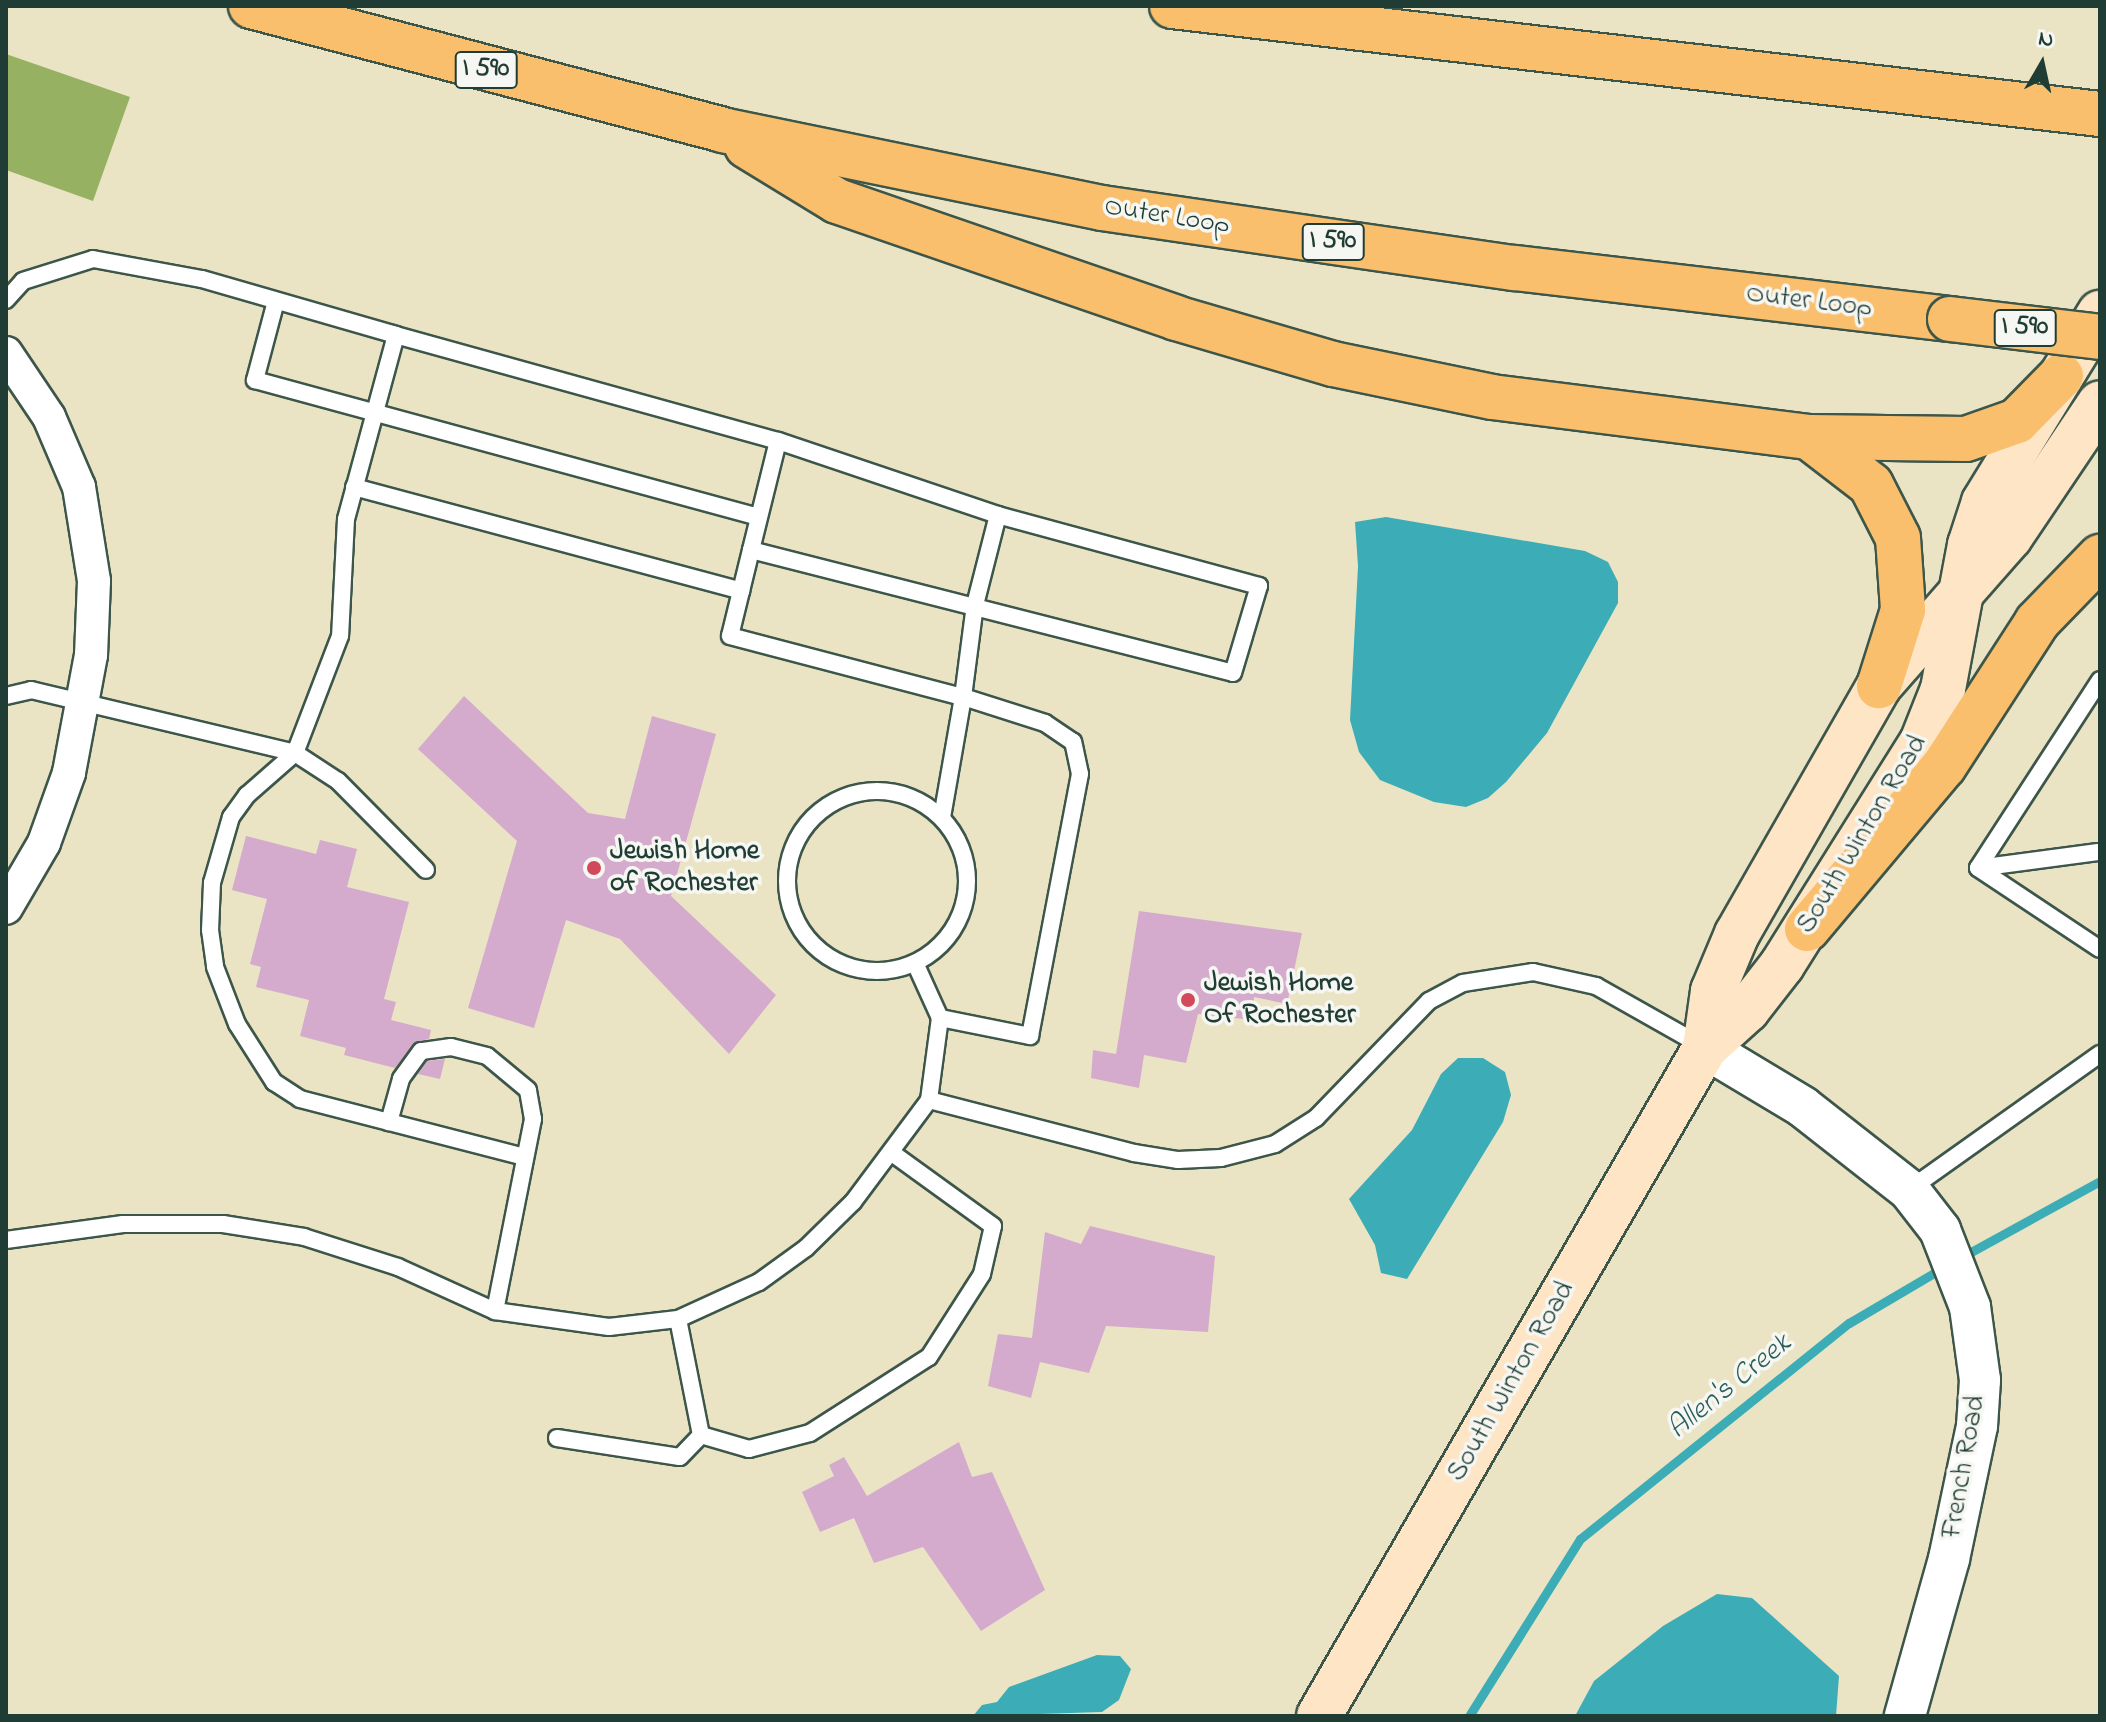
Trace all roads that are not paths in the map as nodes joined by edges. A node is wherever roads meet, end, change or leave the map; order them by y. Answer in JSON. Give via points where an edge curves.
{"nodes":[{"id":1,"x":251,"y":6,"type":"edge"},
{"id":2,"x":1172,"y":6,"type":"edge"},
{"id":3,"x":2091,"y":113,"type":"edge"},
{"id":4,"x":722,"y":130,"type":"junction"},
{"id":5,"x":6,"y":300,"type":"edge"},
{"id":6,"x":276,"y":301,"type":"junction"},
{"id":7,"x":2100,"y":313,"type":"edge"},
{"id":8,"x":392,"y":334,"type":"junction"},
{"id":9,"x":2100,"y":337,"type":"edge"},
{"id":10,"x":6,"y":353,"type":"edge"},
{"id":11,"x":2061,"y":376,"type":"junction"},
{"id":12,"x":2100,"y":403,"type":"edge"},
{"id":13,"x":375,"y":412,"type":"junction"},
{"id":14,"x":1809,"y":437,"type":"junction"},
{"id":15,"x":778,"y":441,"type":"junction"},
{"id":16,"x":354,"y":487,"type":"junction"},
{"id":17,"x":998,"y":515,"type":"junction"},
{"id":18,"x":759,"y":517,"type":"junction"},
{"id":19,"x":751,"y":550,"type":"junction"},
{"id":20,"x":2100,"y":557,"type":"edge"},
{"id":21,"x":741,"y":591,"type":"junction"},
{"id":22,"x":1961,"y":591,"type":"junction"},
{"id":23,"x":975,"y":605,"type":"junction"},
{"id":24,"x":2100,"y":680,"type":"edge"},
{"id":25,"x":1879,"y":686,"type":"junction"},
{"id":26,"x":6,"y":696,"type":"edge"},
{"id":27,"x":963,"y":697,"type":"junction"},
{"id":28,"x":82,"y":704,"type":"junction"},
{"id":29,"x":295,"y":753,"type":"junction"},
{"id":30,"x":942,"y":817,"type":"junction"},
{"id":31,"x":2099,"y":851,"type":"edge"},
{"id":32,"x":1978,"y":868,"type":"junction"},
{"id":33,"x":426,"y":870,"type":"dead end"},
{"id":34,"x":9,"y":895,"type":"edge"},
{"id":35,"x":1807,"y":929,"type":"junction"},
{"id":36,"x":2100,"y":949,"type":"edge"},
{"id":37,"x":915,"y":963,"type":"junction"},
{"id":38,"x":940,"y":1018,"type":"junction"},
{"id":39,"x":1705,"y":1048,"type":"junction"},
{"id":40,"x":2100,"y":1054,"type":"edge"},
{"id":41,"x":929,"y":1100,"type":"junction"},
{"id":42,"x":389,"y":1122,"type":"junction"},
{"id":43,"x":892,"y":1153,"type":"junction"},
{"id":44,"x":525,"y":1157,"type":"junction"},
{"id":45,"x":1917,"y":1200,"type":"junction"},
{"id":46,"x":6,"y":1240,"type":"edge"},
{"id":47,"x":495,"y":1311,"type":"junction"},
{"id":48,"x":678,"y":1319,"type":"junction"},
{"id":49,"x":701,"y":1435,"type":"junction"},
{"id":50,"x":557,"y":1438,"type":"dead end"},
{"id":51,"x":1319,"y":1716,"type":"edge"},
{"id":52,"x":1905,"y":1716,"type":"edge"}],
"edges":[{"from":1,"to":4,"type":"highway","name":"Outer Loop","number":"I 590"},
{"from":2,"to":3,"type":"highway"},
{"from":4,"to":9,"type":"highway","name":"Outer Loop","number":"I 590","bridge":true,"via":[[1102,208],[1515,268]]},
{"from":4,"to":14,"type":"highway","via":[[837,201],[1254,342],[1492,397]]},
{"from":5,"to":6,"type":"lane","via":[[23,281],[93,259],[202,279]]},
{"from":6,"to":8,"type":"lane"},
{"from":6,"to":13,"type":"lane","via":[[255,380]]},
{"from":7,"to":11,"type":"main road","name":"South Winton Road"},
{"from":8,"to":13,"type":"lane","via":[[396,335]]},
{"from":8,"to":15,"type":"lane"},
{"from":10,"to":28,"type":"street","via":[[63,447],[88,527],[94,581]]},
{"from":11,"to":14,"type":"highway","via":[[2017,421],[1980,437]]},
{"from":11,"to":22,"type":"main road","name":"South Winton Road","via":[[1984,502]]},
{"from":12,"to":22,"type":"main road","name":"South Winton Road","via":[[2034,505]]},
{"from":13,"to":16,"type":"lane"},
{"from":13,"to":18,"type":"lane"},
{"from":14,"to":25,"type":"highway","via":[[1871,485],[1899,542],[1903,610],[1894,654]]},
{"from":15,"to":17,"type":"lane"},
{"from":15,"to":18,"type":"lane"},
{"from":16,"to":21,"type":"lane"},
{"from":16,"to":29,"type":"lane","via":[[346,519],[340,636]]},
{"from":17,"to":23,"type":"lane"},
{"from":17,"to":23,"type":"lane","via":[[1259,586],[1233,673]]},
{"from":18,"to":19,"type":"lane"},
{"from":19,"to":21,"type":"lane"},
{"from":19,"to":23,"type":"lane"},
{"from":20,"to":35,"type":"highway","via":[[2037,622],[1944,766]]},
{"from":21,"to":27,"type":"lane","via":[[730,636]]},
{"from":22,"to":25,"type":"main road","name":"South Winton Road"},
{"from":22,"to":35,"type":"main road","name":"South Winton Road","via":[[1934,717]]},
{"from":23,"to":27,"type":"lane"},
{"from":24,"to":32,"type":"lane"},
{"from":25,"to":39,"type":"main road","name":"South Winton Road","via":[[1737,934],[1713,991]]},
{"from":26,"to":28,"type":"lane","via":[[31,690]]},
{"from":27,"to":30,"type":"lane"},
{"from":27,"to":38,"type":"lane","via":[[1045,723],[1073,742],[1080,774],[1030,1036]]},
{"from":28,"to":29,"type":"lane"},
{"from":28,"to":34,"type":"street","via":[[56,811]]},
{"from":29,"to":33,"type":"lane","via":[[338,781]]},
{"from":29,"to":42,"type":"lane","via":[[247,795],[231,817],[212,883],[215,967],[237,1024],[274,1082],[300,1099]]},
{"from":30,"to":37,"type":"lane","via":[[959,841],[967,869],[966,897],[957,925],[939,947]]},
{"from":30,"to":37,"type":"lane","via":[[917,800],[888,791],[858,792],[830,803],[807,823],[789,864],[791,909],[805,935],[827,956],[855,968],[885,971]]},
{"from":31,"to":32,"type":"lane"},
{"from":32,"to":36,"type":"lane"},
{"from":35,"to":39,"type":"main road","name":"South Winton Road","via":[[1747,1010]]},
{"from":37,"to":38,"type":"lane"},
{"from":38,"to":41,"type":"lane"},
{"from":39,"to":41,"type":"lane","via":[[1596,986],[1533,972],[1463,983],[1429,1001],[1316,1118],[1275,1144],[1221,1158],[1178,1160],[1134,1153]]},
{"from":39,"to":45,"type":"street","name":"French Road","via":[[1803,1107]]},
{"from":39,"to":51,"type":"main road","name":"South Winton Road"},
{"from":40,"to":45,"type":"lane"},
{"from":41,"to":43,"type":"lane"},
{"from":42,"to":44,"type":"lane"},
{"from":42,"to":44,"type":"lane","via":[[401,1079],[421,1051],[451,1047],[487,1056],[528,1090],[533,1119]]},
{"from":43,"to":48,"type":"lane","via":[[806,1248],[759,1282]]},
{"from":43,"to":49,"type":"lane","via":[[993,1226],[982,1274],[929,1357],[810,1433],[749,1449]]},
{"from":44,"to":47,"type":"lane"},
{"from":45,"to":52,"type":"street","name":"French Road","via":[[1959,1272],[1978,1368],[1977,1426],[1949,1559]]},
{"from":46,"to":47,"type":"lane","via":[[123,1224],[223,1224],[304,1237],[398,1267]]},
{"from":47,"to":48,"type":"lane","via":[[609,1327]]},
{"from":48,"to":49,"type":"lane"},
{"from":49,"to":50,"type":"lane","via":[[680,1457]]}]}
